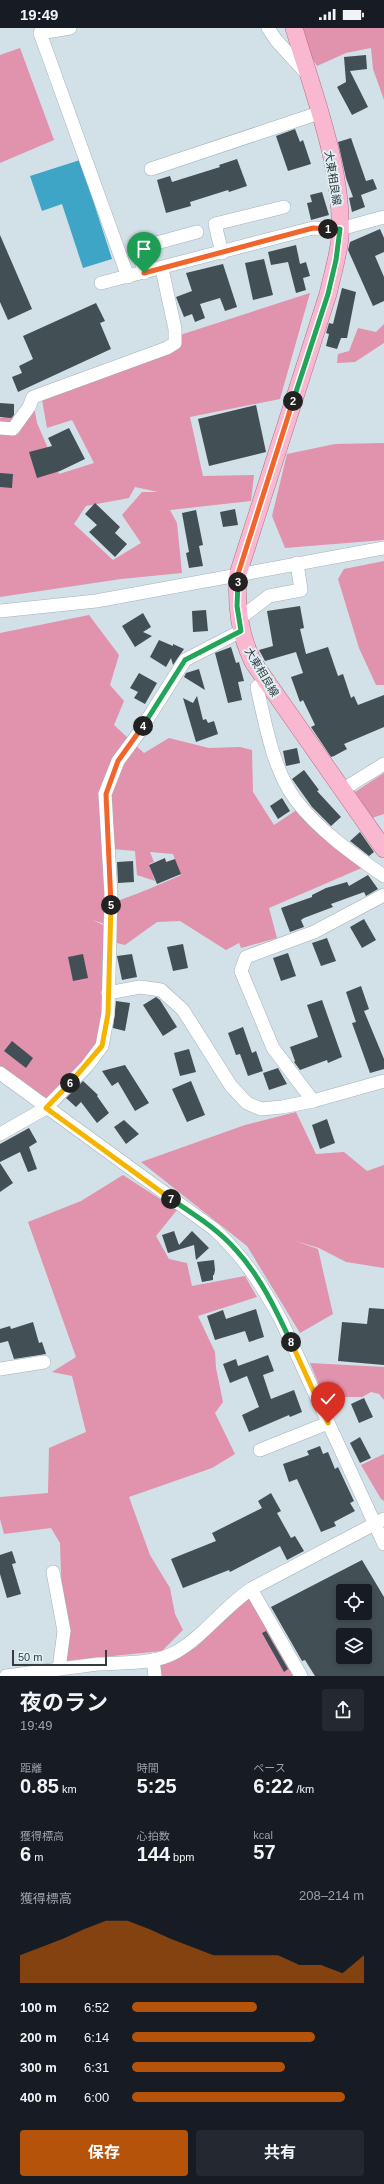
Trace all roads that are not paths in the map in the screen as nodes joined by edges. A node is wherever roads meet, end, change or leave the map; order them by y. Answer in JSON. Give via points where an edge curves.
{"nodes":[{"id":1,"x":70,"y":28,"type":"edge"},
{"id":2,"x":268,"y":28,"type":"edge"},
{"id":3,"x":294,"y":28,"type":"edge"},
{"id":4,"x":308,"y":75,"type":"junction"},
{"id":5,"x":319,"y":113,"type":"junction"},
{"id":6,"x":151,"y":169,"type":"dead end"},
{"id":7,"x":284,"y":207,"type":"dead end"},
{"id":8,"x":384,"y":217,"type":"edge"},
{"id":9,"x":340,"y":229,"type":"junction"},
{"id":10,"x":197,"y":232,"type":"dead end"},
{"id":11,"x":222,"y":253,"type":"junction"},
{"id":12,"x":162,"y":268,"type":"junction"},
{"id":13,"x":144,"y":273,"type":"junction"},
{"id":14,"x":128,"y":277,"type":"junction"},
{"id":15,"x":101,"y":283,"type":"dead end"},
{"id":16,"x":0,"y":428,"type":"edge"},
{"id":17,"x":384,"y":548,"type":"edge"},
{"id":18,"x":297,"y":564,"type":"junction"},
{"id":19,"x":238,"y":574,"type":"junction"},
{"id":20,"x":0,"y":611,"type":"edge"},
{"id":21,"x":240,"y":625,"type":"junction"},
{"id":22,"x":265,"y":681,"type":"junction"},
{"id":23,"x":384,"y":764,"type":"edge"},
{"id":24,"x":342,"y":790,"type":"junction"},
{"id":25,"x":384,"y":849,"type":"edge"},
{"id":26,"x":384,"y":876,"type":"edge"},
{"id":27,"x":384,"y":895,"type":"edge"},
{"id":28,"x":108,"y":993,"type":"junction"},
{"id":29,"x":0,"y":1073,"type":"edge"},
{"id":30,"x":384,"y":1081,"type":"edge"},
{"id":31,"x":313,"y":1101,"type":"junction"},
{"id":32,"x":46,"y":1108,"type":"junction"},
{"id":33,"x":0,"y":1134,"type":"edge"},
{"id":34,"x":44,"y":1362,"type":"dead end"},
{"id":35,"x":0,"y":1369,"type":"edge"},
{"id":36,"x":328,"y":1423,"type":"junction"},
{"id":37,"x":260,"y":1450,"type":"dead end"},
{"id":38,"x":380,"y":1522,"type":"edge"},
{"id":39,"x":384,"y":1544,"type":"edge"},
{"id":40,"x":53,"y":1572,"type":"dead end"},
{"id":41,"x":251,"y":1589,"type":"junction"},
{"id":42,"x":154,"y":1660,"type":"junction"},
{"id":43,"x":59,"y":1669,"type":"junction"},
{"id":44,"x":6,"y":1676,"type":"edge"},
{"id":45,"x":155,"y":1676,"type":"edge"},
{"id":46,"x":301,"y":1676,"type":"edge"}],
"edges":[{"from":1,"to":14,"type":"street","via":[[40,33]]},
{"from":2,"to":4,"type":"street"},
{"from":3,"to":4,"type":"main road","name":"大東相良線"},
{"from":4,"to":5,"type":"main road","name":"大東相良線"},
{"from":5,"to":6,"type":"street"},
{"from":5,"to":9,"type":"main road","name":"大東相良線","via":[[337,191]]},
{"from":7,"to":11,"type":"street","via":[[215,224]]},
{"from":8,"to":9,"type":"street"},
{"from":9,"to":11,"type":"street","via":[[313,228]]},
{"from":9,"to":19,"type":"main road","name":"大東相良線","via":[[328,294]]},
{"from":10,"to":13,"type":"street","via":[[138,248]]},
{"from":11,"to":12,"type":"street"},
{"from":12,"to":13,"type":"street"},
{"from":12,"to":16,"type":"street","via":[[175,329],[175,343],[33,397],[13,429]]},
{"from":13,"to":14,"type":"street"},
{"from":14,"to":15,"type":"street"},
{"from":17,"to":18,"type":"street"},
{"from":18,"to":19,"type":"street"},
{"from":18,"to":21,"type":"street","via":[[301,590],[268,596]]},
{"from":19,"to":20,"type":"street","via":[[96,601]]},
{"from":19,"to":21,"type":"main road","name":"大東相良線"},
{"from":21,"to":22,"type":"main road","name":"大東相良線","via":[[246,647]]},
{"from":21,"to":28,"type":"street","via":[[185,660],[118,761],[106,794],[111,894]]},
{"from":22,"to":24,"type":"main road","name":"大東相良線"},
{"from":22,"to":26,"type":"street","via":[[257,687],[267,729],[278,765],[294,798],[353,855]]},
{"from":23,"to":24,"type":"street"},
{"from":24,"to":25,"type":"main road","name":"大東相良線"},
{"from":27,"to":31,"type":"street","via":[[314,932],[246,957],[241,971],[273,1048]]},
{"from":28,"to":31,"type":"street","via":[[140,987],[161,990],[183,1010],[231,1086],[247,1103],[261,1109]]},
{"from":28,"to":32,"type":"street","via":[[108,1014],[102,1046],[87,1066]]},
{"from":29,"to":32,"type":"street"},
{"from":30,"to":31,"type":"street"},
{"from":32,"to":33,"type":"street"},
{"from":32,"to":36,"type":"street","via":[[214,1229],[236,1250],[266,1292]]},
{"from":34,"to":35,"type":"street"},
{"from":36,"to":37,"type":"street"},
{"from":36,"to":38,"type":"street"},
{"from":38,"to":39,"type":"street"},
{"from":38,"to":41,"type":"street"},
{"from":40,"to":43,"type":"street","via":[[64,1631]]},
{"from":41,"to":42,"type":"street","via":[[238,1598],[195,1640],[174,1653]]},
{"from":41,"to":46,"type":"street"},
{"from":42,"to":43,"type":"street"},
{"from":42,"to":45,"type":"street"},
{"from":43,"to":44,"type":"street"}]}
